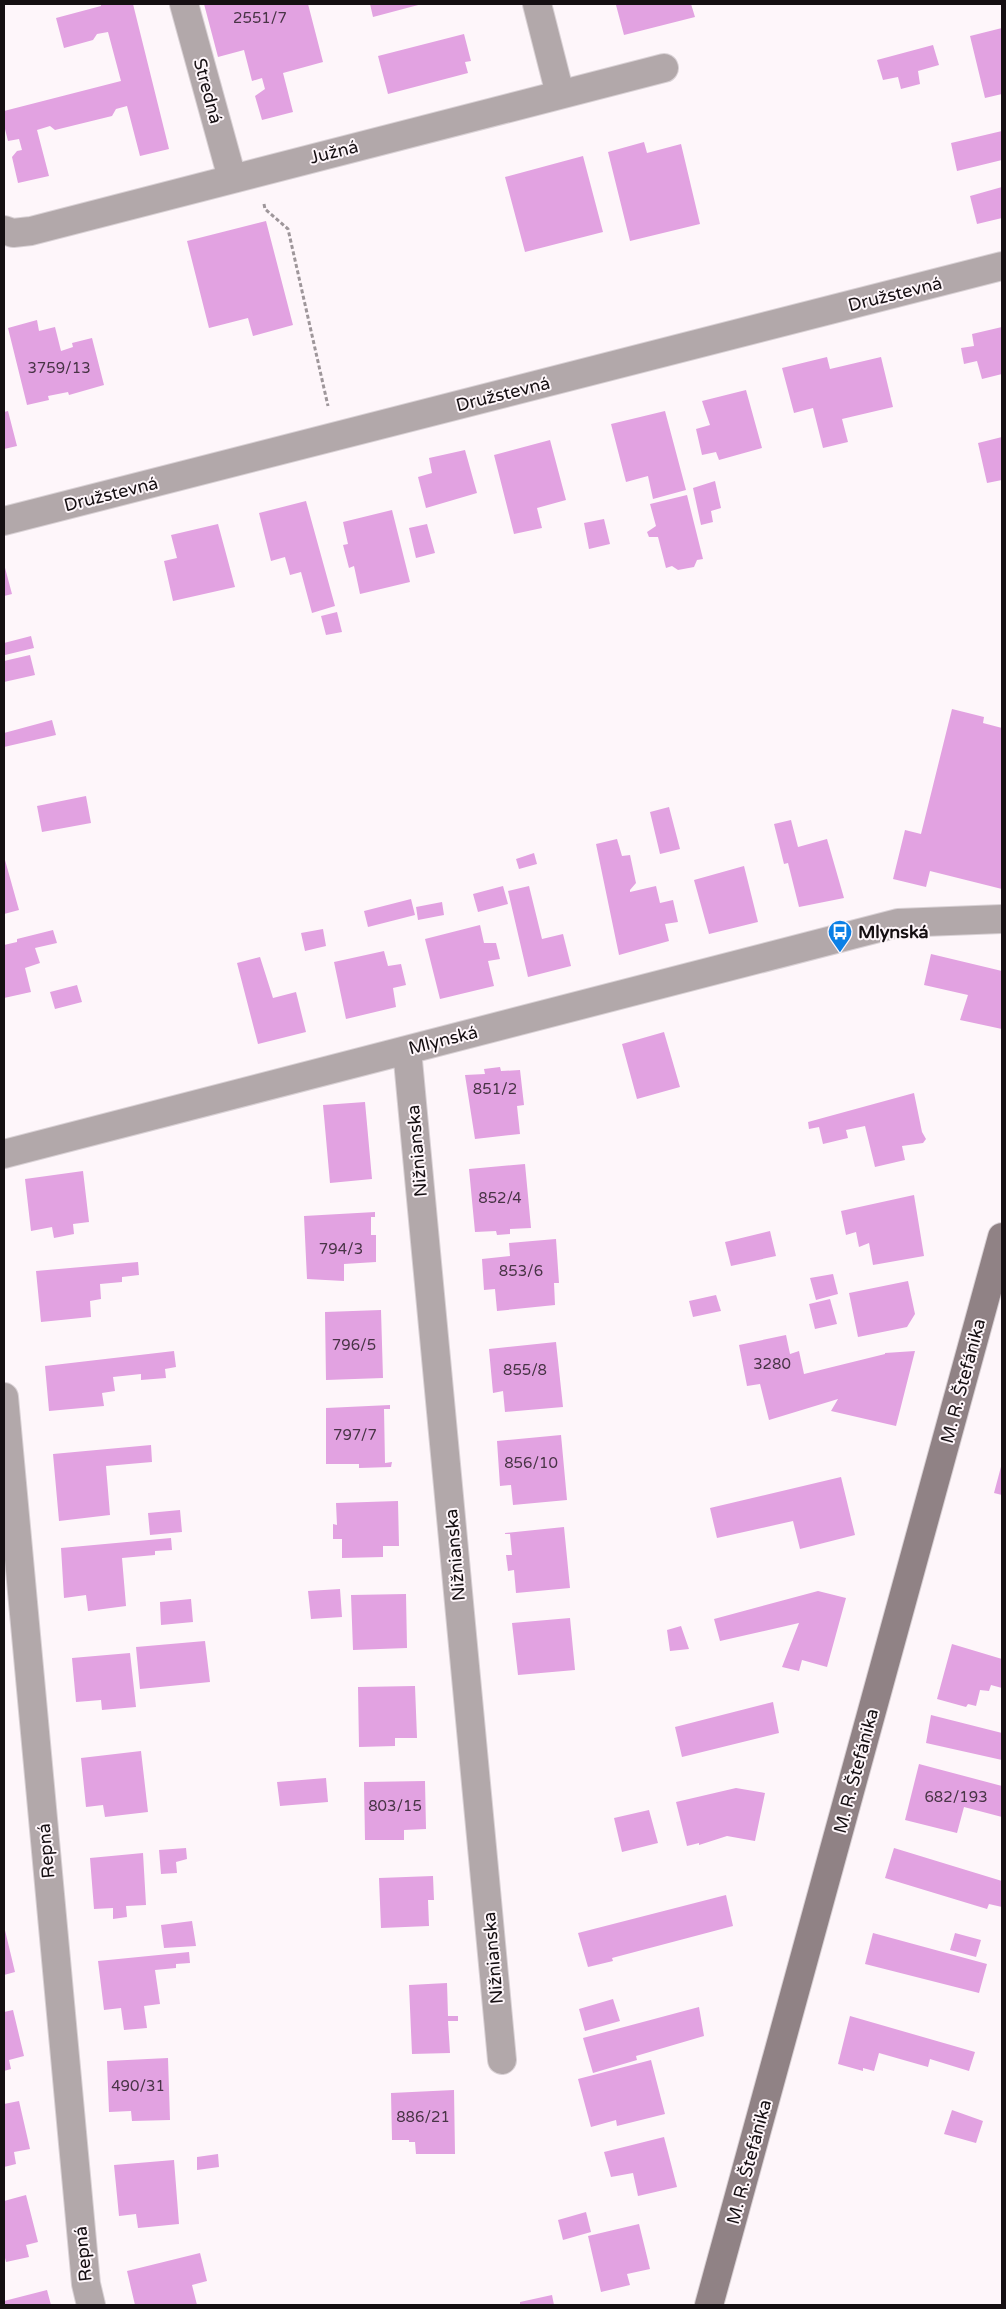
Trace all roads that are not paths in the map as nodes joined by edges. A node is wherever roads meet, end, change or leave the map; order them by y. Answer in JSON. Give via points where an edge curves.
{"nodes":[{"id":1,"x":184,"y":4,"type":"edge"},
{"id":2,"x":537,"y":4,"type":"edge"},
{"id":3,"x":664,"y":68,"type":"dead end"},
{"id":4,"x":560,"y":94,"type":"junction"},
{"id":5,"x":243,"y":176,"type":"junction"},
{"id":6,"x":4,"y":230,"type":"edge"},
{"id":7,"x":1002,"y":266,"type":"edge"},
{"id":8,"x":4,"y":521,"type":"edge"},
{"id":9,"x":1002,"y":919,"type":"edge"},
{"id":10,"x":408,"y":1050,"type":"junction"},
{"id":11,"x":4,"y":1154,"type":"edge"},
{"id":12,"x":1002,"y":1237,"type":"edge"},
{"id":13,"x":4,"y":1397,"type":"edge"},
{"id":14,"x":502,"y":2060,"type":"dead end"},
{"id":15,"x":91,"y":2305,"type":"edge"},
{"id":16,"x":709,"y":2305,"type":"edge"}],
"edges":[{"from":1,"to":5,"type":"street","name":"Stredná"},
{"from":2,"to":4,"type":"street"},
{"from":3,"to":4,"type":"street","name":"Južná"},
{"from":4,"to":5,"type":"street","name":"Južná"},
{"from":5,"to":6,"type":"street","name":"Južná","via":[[31,230],[13,233]]},
{"from":7,"to":8,"type":"street","name":"Družstevná"},
{"from":9,"to":10,"type":"street","name":"Mlynská","via":[[898,923]]},
{"from":10,"to":11,"type":"street","name":"Mlynská"},
{"from":10,"to":14,"type":"street","name":"Nižnianska"},
{"from":12,"to":16,"type":"street","name":"M. R. Štefánika"},
{"from":13,"to":15,"type":"street","name":"Repná","via":[[86,2284]]}]}
